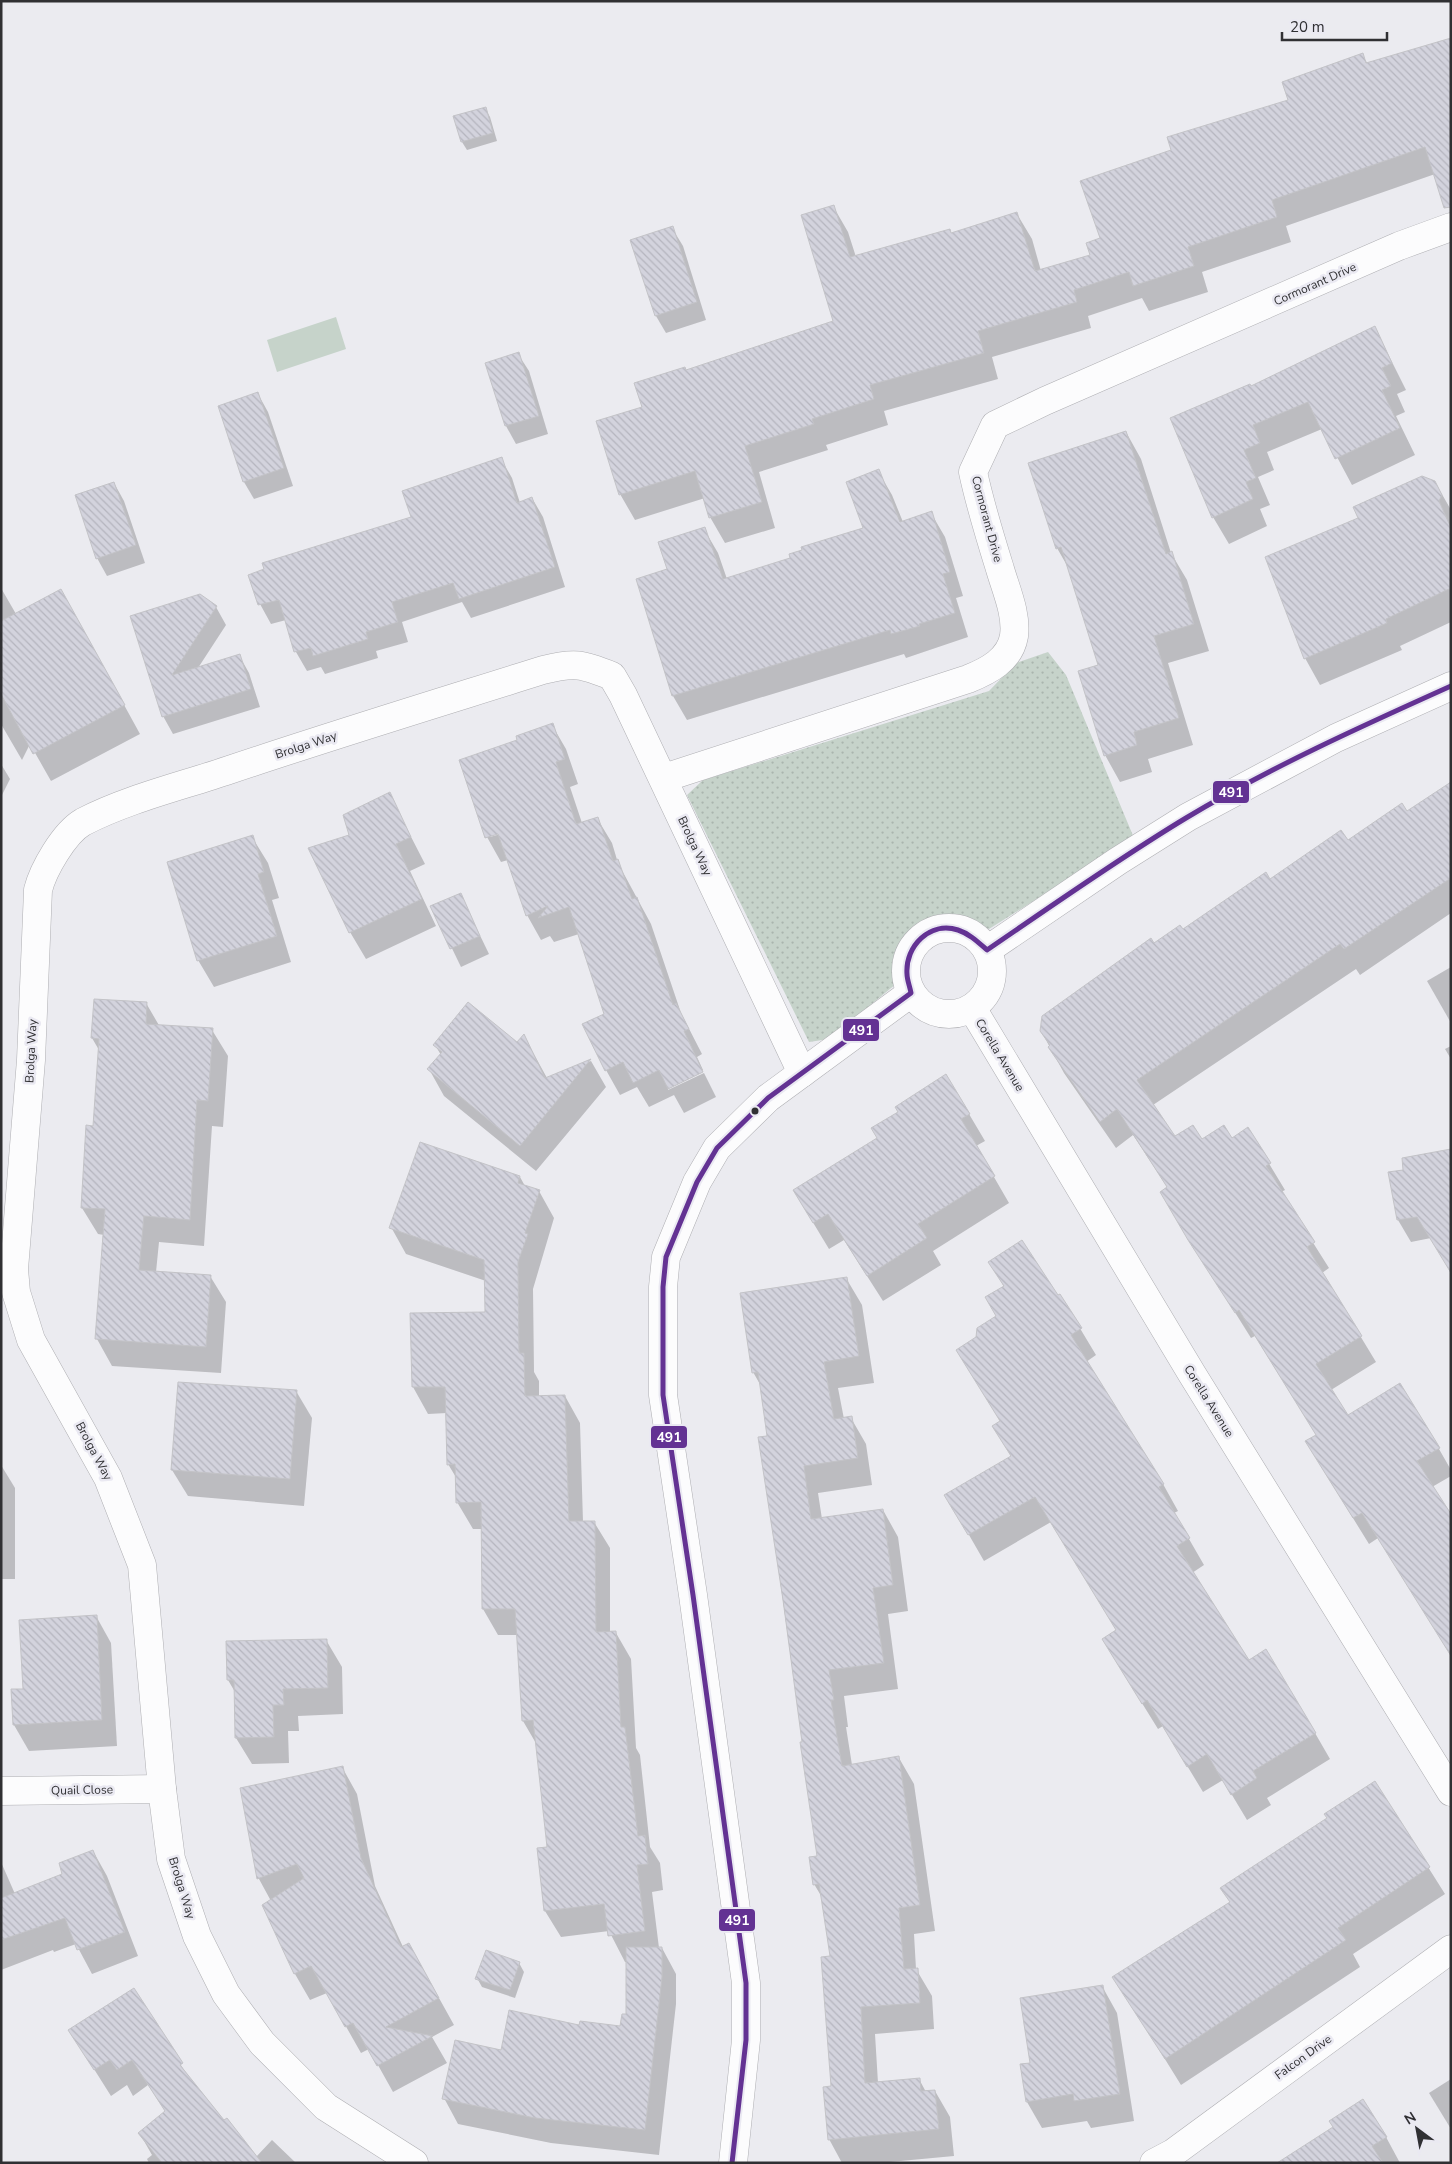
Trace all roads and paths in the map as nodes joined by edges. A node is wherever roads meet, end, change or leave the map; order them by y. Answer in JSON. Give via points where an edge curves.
{"nodes":[{"id":1,"x":1451,"y":227,"type":"edge"},
{"id":2,"x":1451,"y":686,"type":"edge"},
{"id":3,"x":664,"y":778,"type":"junction"},
{"id":4,"x":987,"y":950,"type":"junction"},
{"id":5,"x":911,"y":993,"type":"junction"},
{"id":6,"x":972,"y":1008,"type":"junction"},
{"id":7,"x":802,"y":1073,"type":"junction"},
{"id":8,"x":162,"y":1789,"type":"junction"},
{"id":9,"x":1,"y":1791,"type":"edge"},
{"id":10,"x":1451,"y":1792,"type":"edge"},
{"id":11,"x":1451,"y":1949,"type":"edge"},
{"id":12,"x":412,"y":2163,"type":"edge"},
{"id":13,"x":733,"y":2163,"type":"edge"},
{"id":14,"x":1154,"y":2163,"type":"edge"}],
"edges":[{"from":1,"to":3,"type":"street","name":"Cormorant Drive","via":[[1399,246],[995,425],[973,472],[1012,610],[1014,637],[999,662],[988,671],[968,679]]},
{"from":2,"to":4,"type":"street","via":[[1336,738],[1188,816]]},
{"from":3,"to":7,"type":"street","name":"Brolga Way"},
{"from":3,"to":8,"type":"street","name":"Brolga Way","via":[[612,676],[585,665],[566,664],[341,733],[124,806],[82,823],[66,839],[43,873],[38,890],[31,1060],[14,1269],[16,1292],[31,1340],[108,1478],[142,1566]]},
{"from":4,"to":5,"type":"street","via":[[976,937],[961,929],[943,927],[927,933],[914,944],[906,960],[905,977]]},
{"from":4,"to":6,"type":"street","via":[[992,965],[991,982],[984,997]]},
{"from":5,"to":6,"type":"street","via":[[931,1011],[959,1013]]},
{"from":5,"to":7,"type":"street"},
{"from":6,"to":10,"type":"street","name":"Corella Avenue","via":[[1192,1374]]},
{"from":7,"to":13,"type":"street","via":[[768,1098],[717,1148],[697,1182],[666,1257],[662,1287],[663,1395],[746,1982],[746,2040]]},
{"from":8,"to":9,"type":"street","name":"Quail Close"},
{"from":8,"to":12,"type":"street","name":"Brolga Way","via":[[171,1859],[197,1936],[226,1994],[262,2043],[326,2107]]},
{"from":11,"to":14,"type":"street","name":"Falcon Drive","via":[[1173,2153]]}]}
